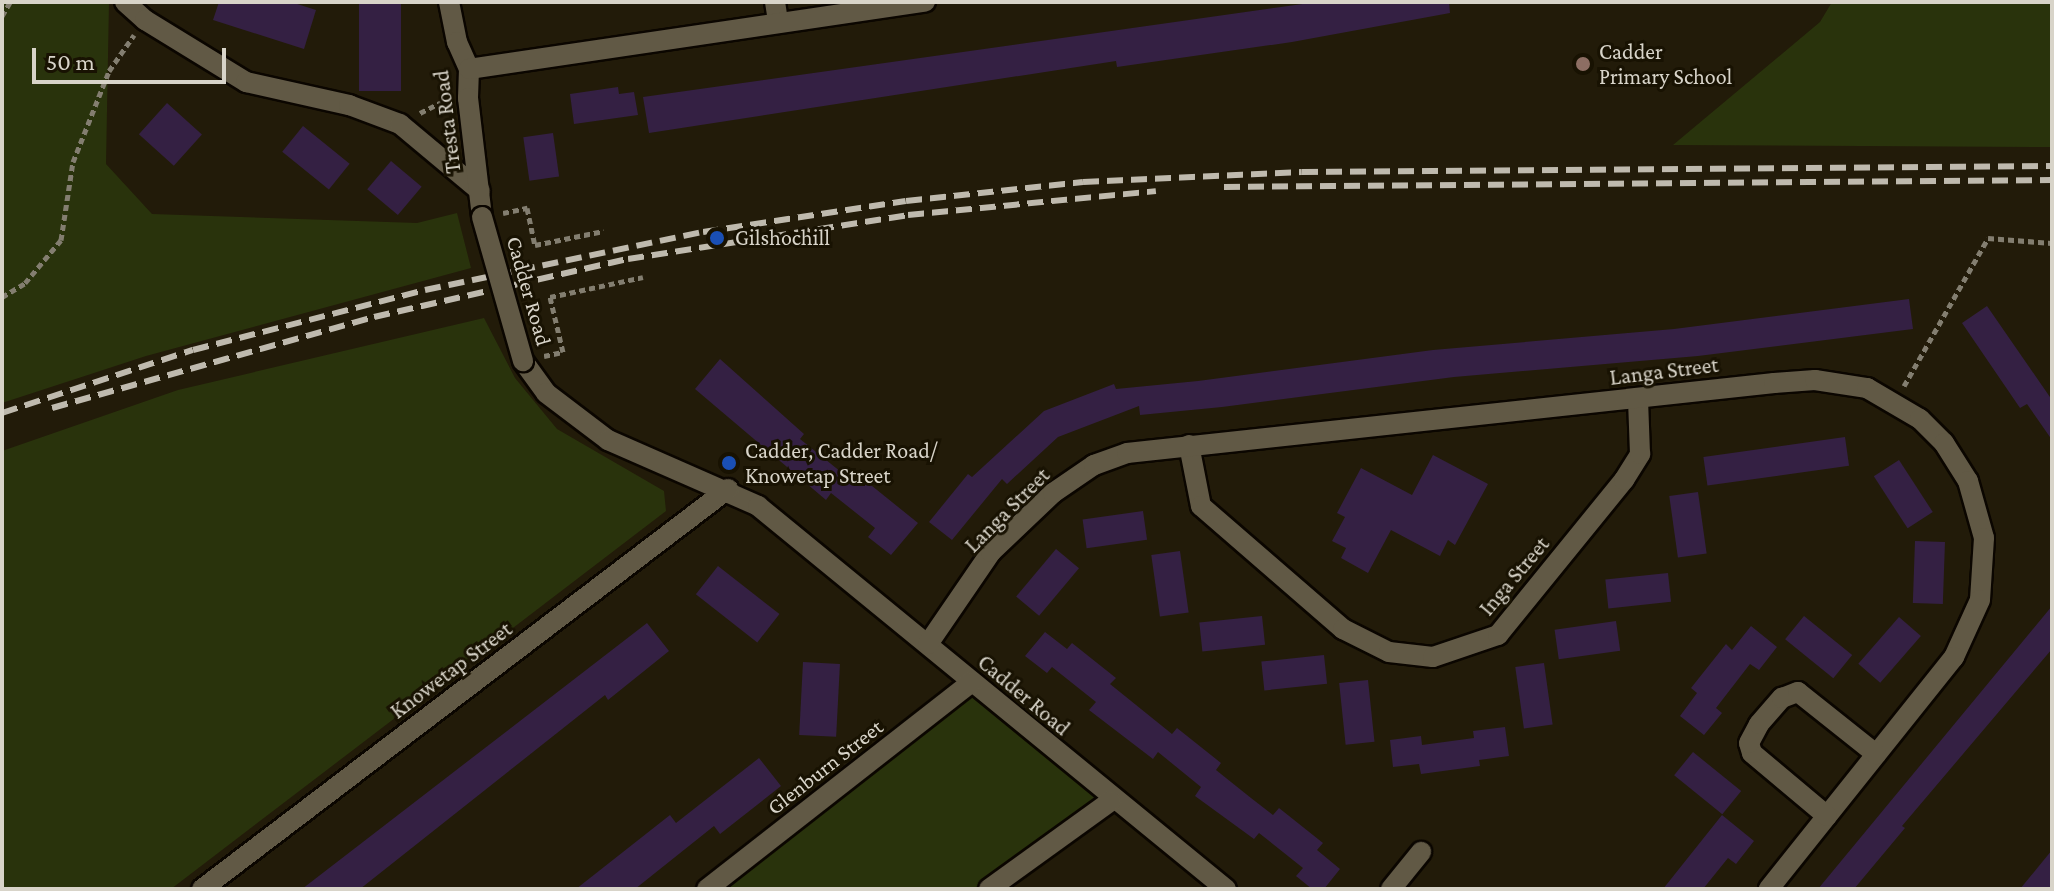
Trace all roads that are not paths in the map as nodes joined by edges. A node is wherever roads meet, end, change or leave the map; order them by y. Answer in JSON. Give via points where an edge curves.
{"nodes":[{"id":1,"x":125,"y":2,"type":"edge"},
{"id":2,"x":449,"y":2,"type":"edge"},
{"id":3,"x":925,"y":2,"type":"edge"},
{"id":4,"x":776,"y":12,"type":"edge"},
{"id":5,"x":469,"y":78,"type":"junction"},
{"id":6,"x":480,"y":191,"type":"junction"},
{"id":7,"x":1638,"y":399,"type":"junction"},
{"id":8,"x":1189,"y":445,"type":"junction"},
{"id":9,"x":728,"y":489,"type":"junction"},
{"id":10,"x":928,"y":644,"type":"junction"},
{"id":11,"x":972,"y":682,"type":"junction"},
{"id":12,"x":1876,"y":754,"type":"junction"},
{"id":13,"x":1111,"y":801,"type":"junction"},
{"id":14,"x":1827,"y":816,"type":"junction"},
{"id":15,"x":1421,"y":852,"type":"dead end"},
{"id":16,"x":202,"y":889,"type":"edge"},
{"id":17,"x":707,"y":889,"type":"edge"},
{"id":18,"x":989,"y":889,"type":"edge"},
{"id":19,"x":1226,"y":889,"type":"edge"},
{"id":20,"x":1391,"y":889,"type":"edge"},
{"id":21,"x":1769,"y":889,"type":"edge"}],
"edges":[{"from":1,"to":6,"type":"street","via":[[246,82],[349,105],[400,124]]},
{"from":2,"to":5,"type":"street","name":"Tresta Road"},
{"from":3,"to":4,"type":"street"},
{"from":4,"to":5,"type":"street"},
{"from":5,"to":6,"type":"street","name":"Tresta Road"},
{"from":6,"to":9,"type":"street","name":"Cadder Road","bridge":true,"via":[[482,217],[523,361],[546,393],[608,440]]},
{"from":7,"to":8,"type":"street","name":"Langa Street"},
{"from":7,"to":8,"type":"street","name":"Inga Street","via":[[1640,454],[1624,480],[1498,635],[1433,657],[1389,652],[1343,629],[1201,506]]},
{"from":7,"to":12,"type":"street","name":"Langa Street","via":[[1815,380],[1849,383],[1896,401],[1934,432],[1968,481],[1982,523],[1984,573],[1975,617],[1963,642]]},
{"from":8,"to":10,"type":"street","name":"Langa Street","via":[[1127,453],[1094,465],[1053,493],[991,552]]},
{"from":9,"to":10,"type":"street","name":"Cadder Road","via":[[758,506]]},
{"from":9,"to":16,"type":"street","name":"Knowetap Street"},
{"from":10,"to":11,"type":"street","name":"Cadder Road"},
{"from":11,"to":13,"type":"street","name":"Cadder Road"},
{"from":11,"to":17,"type":"street","name":"Glenburn Street"},
{"from":12,"to":14,"type":"street","name":"Langa Street"},
{"from":12,"to":14,"type":"street","via":[[1798,692],[1782,698],[1759,724],[1749,743],[1755,758]]},
{"from":13,"to":18,"type":"street"},
{"from":13,"to":19,"type":"street","name":"Cadder Road"},
{"from":14,"to":21,"type":"street","name":"Langa Street"},
{"from":15,"to":20,"type":"street"}]}
